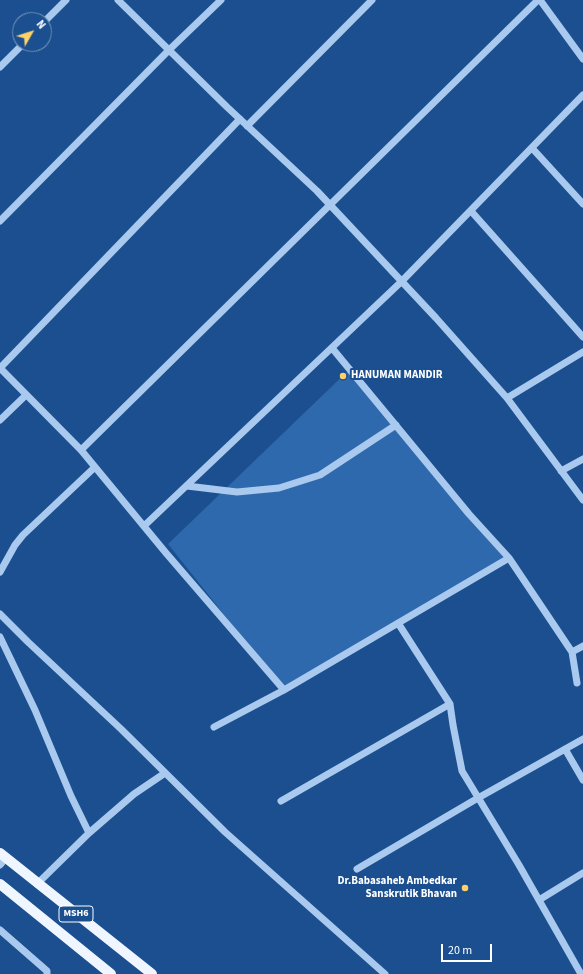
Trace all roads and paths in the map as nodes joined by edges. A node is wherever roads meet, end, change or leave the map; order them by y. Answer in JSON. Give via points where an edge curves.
{"nodes":[{"id":1,"x":66,"y":0,"type":"edge"},
{"id":2,"x":118,"y":0,"type":"edge"},
{"id":3,"x":221,"y":0,"type":"edge"},
{"id":4,"x":372,"y":0,"type":"edge"},
{"id":5,"x":539,"y":0,"type":"edge"},
{"id":6,"x":52,"y":14,"type":"edge"},
{"id":7,"x":580,"y":49,"type":"edge"},
{"id":8,"x":169,"y":50,"type":"junction"},
{"id":9,"x":15,"y":52,"type":"edge"},
{"id":10,"x":583,"y":59,"type":"edge"},
{"id":11,"x":0,"y":67,"type":"edge"},
{"id":12,"x":583,"y":95,"type":"edge"},
{"id":13,"x":240,"y":119,"type":"junction"},
{"id":14,"x":247,"y":126,"type":"junction"},
{"id":15,"x":532,"y":148,"type":"junction"},
{"id":16,"x":583,"y":204,"type":"edge"},
{"id":17,"x":330,"y":205,"type":"junction"},
{"id":18,"x":471,"y":210,"type":"junction"},
{"id":19,"x":0,"y":221,"type":"edge"},
{"id":20,"x":402,"y":282,"type":"junction"},
{"id":21,"x":583,"y":337,"type":"edge"},
{"id":22,"x":332,"y":348,"type":"junction"},
{"id":23,"x":583,"y":352,"type":"edge"},
{"id":24,"x":0,"y":368,"type":"edge"},
{"id":25,"x":26,"y":395,"type":"junction"},
{"id":26,"x":507,"y":398,"type":"junction"},
{"id":27,"x":0,"y":420,"type":"edge"},
{"id":28,"x":396,"y":425,"type":"junction"},
{"id":29,"x":81,"y":450,"type":"junction"},
{"id":30,"x":583,"y":459,"type":"edge"},
{"id":31,"x":95,"y":467,"type":"junction"},
{"id":32,"x":561,"y":471,"type":"junction"},
{"id":33,"x":187,"y":486,"type":"junction"},
{"id":34,"x":583,"y":500,"type":"edge"},
{"id":35,"x":144,"y":526,"type":"junction"},
{"id":36,"x":509,"y":558,"type":"junction"},
{"id":37,"x":0,"y":572,"type":"edge"},
{"id":38,"x":0,"y":614,"type":"edge"},
{"id":39,"x":398,"y":623,"type":"junction"},
{"id":40,"x":0,"y":637,"type":"edge"},
{"id":41,"x":583,"y":646,"type":"edge"},
{"id":42,"x":572,"y":652,"type":"junction"},
{"id":43,"x":577,"y":683,"type":"dead end"},
{"id":44,"x":284,"y":690,"type":"junction"},
{"id":45,"x":450,"y":704,"type":"junction"},
{"id":46,"x":214,"y":727,"type":"dead end"},
{"id":47,"x":583,"y":739,"type":"edge"},
{"id":48,"x":565,"y":749,"type":"junction"},
{"id":49,"x":165,"y":773,"type":"junction"},
{"id":50,"x":583,"y":780,"type":"edge"},
{"id":51,"x":478,"y":798,"type":"junction"},
{"id":52,"x":282,"y":801,"type":"dead end"},
{"id":53,"x":89,"y":833,"type":"junction"},
{"id":54,"x":2,"y":859,"type":"edge"},
{"id":55,"x":357,"y":869,"type":"dead end"},
{"id":56,"x":583,"y":874,"type":"edge"},
{"id":57,"x":0,"y":884,"type":"edge"},
{"id":58,"x":37,"y":884,"type":"junction"},
{"id":59,"x":539,"y":900,"type":"junction"},
{"id":60,"x":0,"y":930,"type":"edge"},
{"id":61,"x":47,"y":974,"type":"edge"},
{"id":62,"x":111,"y":974,"type":"edge"},
{"id":63,"x":152,"y":974,"type":"edge"},
{"id":64,"x":385,"y":974,"type":"edge"},
{"id":65,"x":581,"y":974,"type":"edge"}],
"edges":[{"from":1,"to":6,"type":"street"},
{"from":2,"to":8,"type":"street"},
{"from":3,"to":8,"type":"street"},
{"from":4,"to":14,"type":"street"},
{"from":5,"to":7,"type":"street"},
{"from":5,"to":17,"type":"street"},
{"from":7,"to":10,"type":"street"},
{"from":8,"to":13,"type":"street"},
{"from":8,"to":19,"type":"street"},
{"from":9,"to":11,"type":"street"},
{"from":12,"to":15,"type":"street"},
{"from":13,"to":14,"type":"street"},
{"from":13,"to":24,"type":"street"},
{"from":14,"to":17,"type":"street"},
{"from":15,"to":16,"type":"street"},
{"from":15,"to":18,"type":"street"},
{"from":17,"to":20,"type":"street"},
{"from":17,"to":29,"type":"street"},
{"from":18,"to":20,"type":"street"},
{"from":18,"to":21,"type":"street"},
{"from":20,"to":22,"type":"street"},
{"from":20,"to":26,"type":"street"},
{"from":22,"to":28,"type":"street"},
{"from":22,"to":33,"type":"street"},
{"from":23,"to":26,"type":"street"},
{"from":24,"to":25,"type":"street"},
{"from":25,"to":27,"type":"street"},
{"from":25,"to":29,"type":"street"},
{"from":26,"to":32,"type":"street"},
{"from":28,"to":33,"type":"street","via":[[320,475],[279,488],[237,492]]},
{"from":28,"to":36,"type":"street"},
{"from":29,"to":31,"type":"street"},
{"from":30,"to":32,"type":"street"},
{"from":31,"to":35,"type":"street"},
{"from":31,"to":37,"type":"street","via":[[23,535]]},
{"from":32,"to":34,"type":"street"},
{"from":33,"to":35,"type":"street"},
{"from":35,"to":44,"type":"street"},
{"from":36,"to":39,"type":"street"},
{"from":36,"to":42,"type":"street"},
{"from":38,"to":49,"type":"street"},
{"from":39,"to":44,"type":"street"},
{"from":39,"to":45,"type":"street"},
{"from":40,"to":53,"type":"street"},
{"from":41,"to":42,"type":"street"},
{"from":42,"to":43,"type":"street"},
{"from":44,"to":46,"type":"street"},
{"from":45,"to":51,"type":"street","via":[[462,771]]},
{"from":45,"to":52,"type":"street"},
{"from":47,"to":48,"type":"street"},
{"from":48,"to":50,"type":"street"},
{"from":48,"to":51,"type":"street"},
{"from":49,"to":53,"type":"street","via":[[134,794]]},
{"from":49,"to":64,"type":"street","via":[[225,832]]},
{"from":51,"to":55,"type":"street"},
{"from":51,"to":59,"type":"street"},
{"from":53,"to":58,"type":"street"},
{"from":54,"to":58,"type":"main road","number":"MSH6"},
{"from":56,"to":59,"type":"street"},
{"from":57,"to":62,"type":"main road","number":"MSH6"},
{"from":58,"to":63,"type":"main road","number":"MSH6"},
{"from":59,"to":65,"type":"street"},
{"from":60,"to":61,"type":"street"}]}
